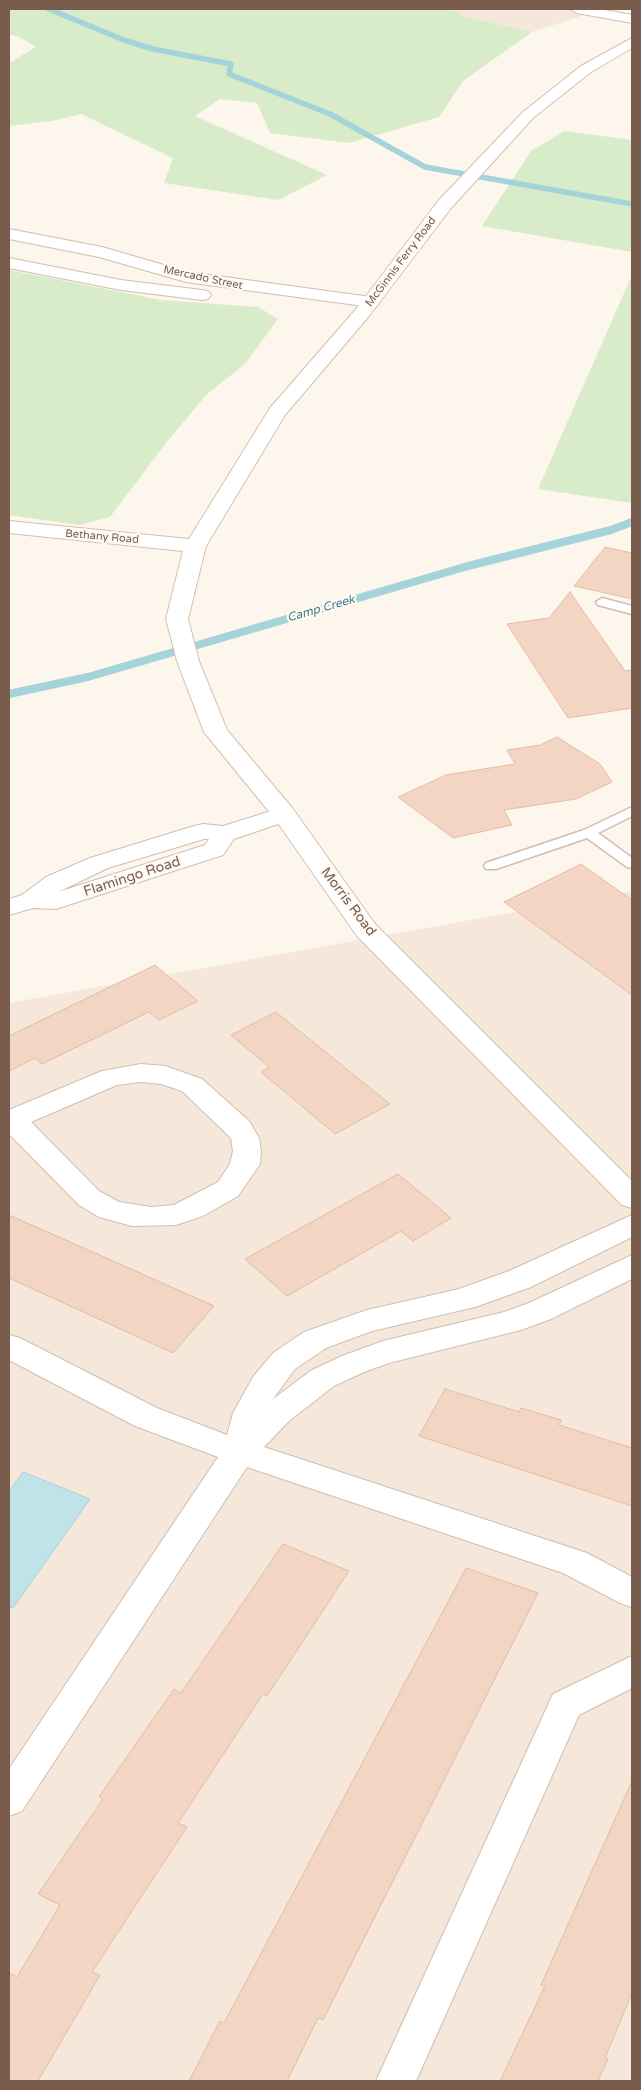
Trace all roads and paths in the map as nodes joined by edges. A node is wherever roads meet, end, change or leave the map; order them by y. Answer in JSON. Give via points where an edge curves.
{"nodes":[{"id":1,"x":577,"y":9,"type":"edge"},
{"id":2,"x":632,"y":19,"type":"edge"},
{"id":3,"x":632,"y":42,"type":"edge"},
{"id":4,"x":9,"y":234,"type":"edge"},
{"id":5,"x":9,"y":263,"type":"edge"},
{"id":6,"x":367,"y":307,"type":"junction"},
{"id":7,"x":9,"y":527,"type":"edge"},
{"id":8,"x":195,"y":546,"type":"junction"},
{"id":9,"x":602,"y":602,"type":"dead end"},
{"id":10,"x":632,"y":610,"type":"edge"},
{"id":11,"x":632,"y":811,"type":"edge"},
{"id":12,"x":284,"y":814,"type":"junction"},
{"id":13,"x":589,"y":833,"type":"junction"},
{"id":14,"x":225,"y":834,"type":"junction"},
{"id":15,"x":137,"y":851,"type":"junction"},
{"id":16,"x":632,"y":864,"type":"edge"},
{"id":17,"x":491,"y":866,"type":"dead end"},
{"id":18,"x":153,"y":870,"type":"junction"},
{"id":19,"x":20,"y":903,"type":"edge"},
{"id":20,"x":11,"y":1120,"type":"edge"},
{"id":21,"x":632,"y":1198,"type":"edge"},
{"id":22,"x":632,"y":1225,"type":"edge"},
{"id":23,"x":632,"y":1266,"type":"edge"},
{"id":24,"x":9,"y":1346,"type":"edge"},
{"id":25,"x":239,"y":1452,"type":"junction"},
{"id":26,"x":632,"y":1593,"type":"edge"},
{"id":27,"x":632,"y":1671,"type":"edge"},
{"id":28,"x":9,"y":1800,"type":"edge"},
{"id":29,"x":396,"y":2081,"type":"edge"}],
"edges":[{"from":1,"to":2,"type":"street"},
{"from":3,"to":6,"type":"street","name":"McGinnis Ferry Road","via":[[586,69],[528,115],[445,204]]},
{"from":4,"to":6,"type":"street","name":"Mercado Street","via":[[102,252],[194,278]]},
{"from":5,"to":6,"type":"street","name":"Mercado Street","via":[[137,288]]},
{"from":6,"to":8,"type":"street","name":"McGinnis Ferry Road","via":[[277,412]]},
{"from":7,"to":8,"type":"street","name":"Bethany Road"},
{"from":8,"to":12,"type":"street","name":"Morris Road","via":[[178,619],[188,660],[216,732]]},
{"from":9,"to":10,"type":"lane"},
{"from":11,"to":13,"type":"lane"},
{"from":12,"to":14,"type":"street","name":"Flamingo Road"},
{"from":12,"to":21,"type":"street","name":"Morris Road","via":[[366,930]]},
{"from":13,"to":16,"type":"lane"},
{"from":13,"to":17,"type":"lane"},
{"from":14,"to":15,"type":"street","name":"Flamingo Road","via":[[203,831]]},
{"from":14,"to":18,"type":"street","name":"Flamingo Road","via":[[214,850]]},
{"from":15,"to":18,"type":"street"},
{"from":15,"to":19,"type":"street","name":"Flamingo Road","via":[[55,882]]},
{"from":18,"to":19,"type":"street","name":"Flamingo Road","via":[[56,901]]},
{"from":20,"to":20,"type":"street","via":[[112,1077],[141,1073],[165,1075],[192,1084],[239,1128],[245,1138],[245,1164],[228,1189],[193,1209],[176,1215],[132,1216],[109,1210],[89,1198]]},
{"from":22,"to":25,"type":"street","via":[[520,1279],[464,1299],[367,1321],[314,1340],[284,1361],[264,1385],[250,1413]]},
{"from":23,"to":25,"type":"street","via":[[510,1322],[384,1353],[323,1378],[278,1412]]},
{"from":24,"to":25,"type":"street","via":[[146,1417]]},
{"from":25,"to":26,"type":"street","via":[[575,1563]]},
{"from":25,"to":28,"type":"street"},
{"from":27,"to":29,"type":"street","via":[[566,1705]]}]}
